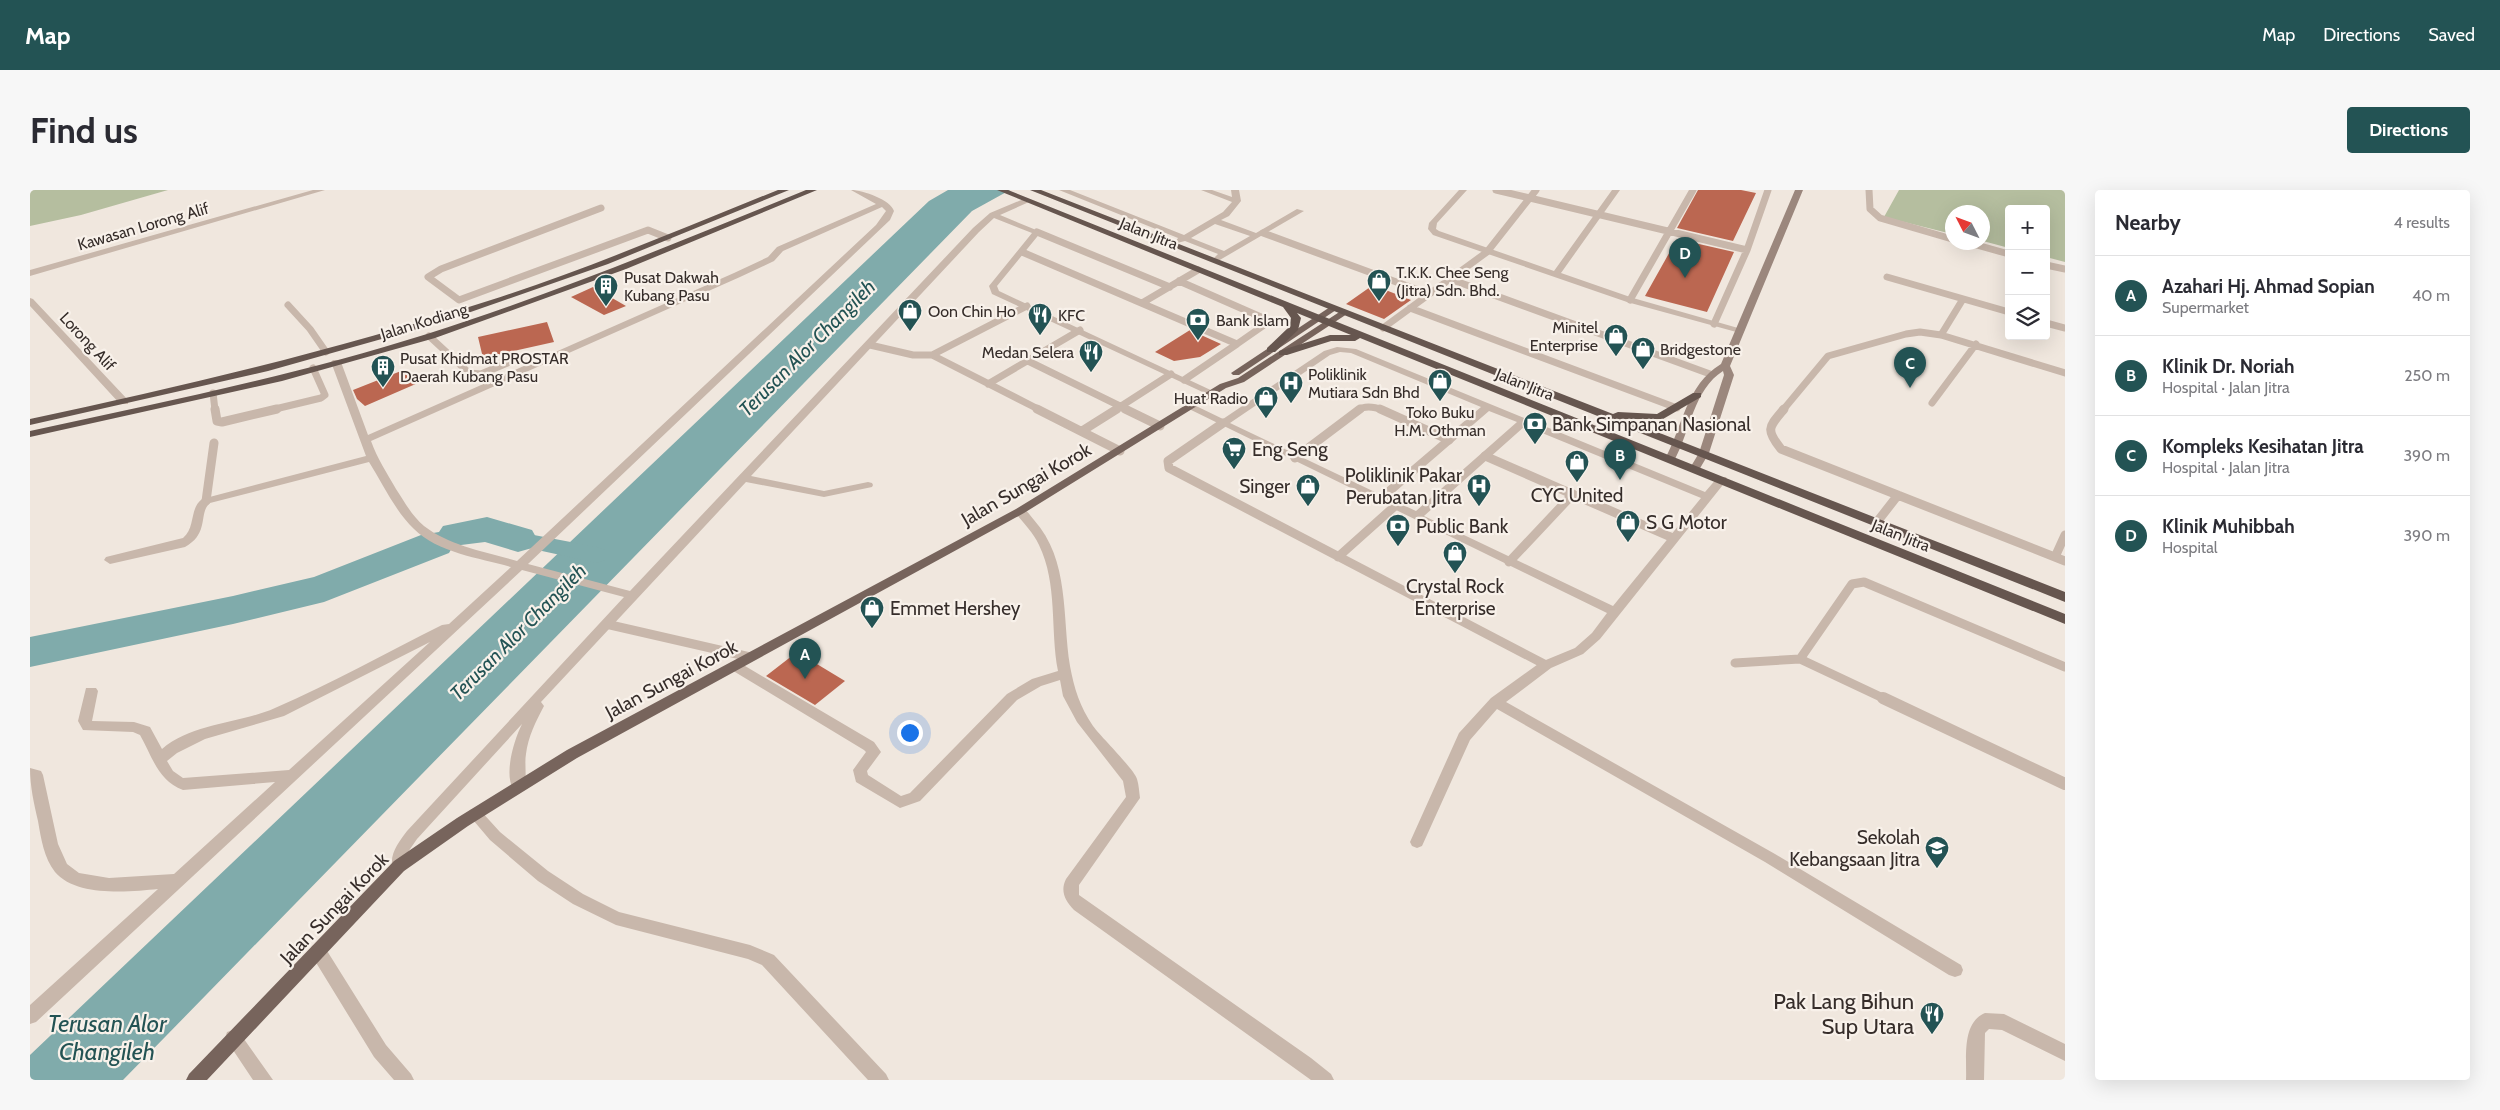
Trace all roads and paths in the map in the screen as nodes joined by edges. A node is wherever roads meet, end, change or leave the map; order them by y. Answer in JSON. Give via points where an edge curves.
{"nodes":[{"id":1,"x":321,"y":190,"type":"edge"},
{"id":2,"x":785,"y":190,"type":"edge"},
{"id":3,"x":812,"y":190,"type":"edge"},
{"id":4,"x":856,"y":190,"type":"edge"},
{"id":5,"x":1001,"y":190,"type":"edge"},
{"id":6,"x":1034,"y":190,"type":"edge"},
{"id":7,"x":1063,"y":190,"type":"edge"},
{"id":8,"x":1205,"y":190,"type":"edge"},
{"id":9,"x":1235,"y":190,"type":"edge"},
{"id":10,"x":1463,"y":190,"type":"edge"},
{"id":11,"x":1496,"y":190,"type":"edge"},
{"id":12,"x":1536,"y":190,"type":"edge"},
{"id":13,"x":1616,"y":190,"type":"edge"},
{"id":14,"x":1693,"y":190,"type":"edge"},
{"id":15,"x":1768,"y":190,"type":"edge"},
{"id":16,"x":1799,"y":190,"type":"edge"},
{"id":17,"x":1869,"y":190,"type":"edge"},
{"id":18,"x":1529,"y":198,"type":"junction"},
{"id":19,"x":1022,"y":199,"type":"junction"},
{"id":20,"x":1237,"y":201,"type":"junction"},
{"id":21,"x":884,"y":203,"type":"junction"},
{"id":22,"x":601,"y":208,"type":"dead end"},
{"id":23,"x":1300,"y":211,"type":"dead end"},
{"id":24,"x":1600,"y":214,"type":"junction"},
{"id":25,"x":993,"y":215,"type":"junction"},
{"id":26,"x":1216,"y":221,"type":"junction"},
{"id":27,"x":1670,"y":231,"type":"junction"},
{"id":28,"x":1037,"y":232,"type":"junction"},
{"id":29,"x":1260,"y":234,"type":"junction"},
{"id":30,"x":1945,"y":237,"type":"edge"},
{"id":31,"x":668,"y":238,"type":"junction"},
{"id":32,"x":1186,"y":238,"type":"junction"},
{"id":33,"x":1174,"y":245,"type":"junction"},
{"id":34,"x":1990,"y":249,"type":"edge"},
{"id":35,"x":1747,"y":250,"type":"junction"},
{"id":36,"x":1022,"y":252,"type":"junction"},
{"id":37,"x":1487,"y":252,"type":"junction"},
{"id":38,"x":2005,"y":253,"type":"edge"},
{"id":39,"x":1225,"y":254,"type":"junction"},
{"id":40,"x":1213,"y":261,"type":"junction"},
{"id":41,"x":2050,"y":265,"type":"edge"},
{"id":42,"x":2065,"y":269,"type":"edge"},
{"id":43,"x":1198,"y":270,"type":"junction"},
{"id":44,"x":30,"y":273,"type":"edge"},
{"id":45,"x":1555,"y":274,"type":"junction"},
{"id":46,"x":1887,"y":277,"type":"dead end"},
{"id":47,"x":1450,"y":279,"type":"junction"},
{"id":48,"x":1179,"y":281,"type":"junction"},
{"id":49,"x":1170,"y":287,"type":"junction"},
{"id":50,"x":1430,"y":294,"type":"junction"},
{"id":51,"x":1963,"y":299,"type":"junction"},
{"id":52,"x":459,"y":300,"type":"junction"},
{"id":53,"x":1630,"y":300,"type":"junction"},
{"id":54,"x":30,"y":301,"type":"edge"},
{"id":55,"x":1142,"y":303,"type":"junction"},
{"id":56,"x":288,"y":305,"type":"dead end"},
{"id":57,"x":1027,"y":306,"type":"junction"},
{"id":58,"x":1287,"y":306,"type":"junction"},
{"id":59,"x":1333,"y":308,"type":"junction"},
{"id":60,"x":1410,"y":308,"type":"junction"},
{"id":61,"x":472,"y":309,"type":"junction"},
{"id":62,"x":2005,"y":311,"type":"edge"},
{"id":63,"x":1344,"y":312,"type":"junction"},
{"id":64,"x":1317,"y":319,"type":"junction"},
{"id":65,"x":1328,"y":323,"type":"junction"},
{"id":66,"x":1714,"y":324,"type":"junction"},
{"id":67,"x":2050,"y":324,"type":"edge"},
{"id":68,"x":1383,"y":328,"type":"junction"},
{"id":69,"x":2065,"y":328,"type":"edge"},
{"id":70,"x":1080,"y":330,"type":"junction"},
{"id":71,"x":1740,"y":330,"type":"junction"},
{"id":72,"x":1941,"y":335,"type":"junction"},
{"id":73,"x":429,"y":336,"type":"junction"},
{"id":74,"x":1371,"y":340,"type":"junction"},
{"id":75,"x":1237,"y":344,"type":"junction"},
{"id":76,"x":1976,"y":344,"type":"junction"},
{"id":77,"x":870,"y":345,"type":"junction"},
{"id":78,"x":1271,"y":350,"type":"junction"},
{"id":79,"x":326,"y":352,"type":"junction"},
{"id":80,"x":1283,"y":353,"type":"junction"},
{"id":81,"x":932,"y":355,"type":"junction"},
{"id":82,"x":517,"y":359,"type":"dead end"},
{"id":83,"x":1028,"y":361,"type":"junction"},
{"id":84,"x":336,"y":362,"type":"junction"},
{"id":85,"x":1725,"y":366,"type":"junction"},
{"id":86,"x":313,"y":368,"type":"junction"},
{"id":87,"x":2065,"y":372,"type":"edge"},
{"id":88,"x":1171,"y":374,"type":"junction"},
{"id":89,"x":1710,"y":374,"type":"junction"},
{"id":90,"x":1184,"y":380,"type":"junction"},
{"id":91,"x":988,"y":384,"type":"junction"},
{"id":92,"x":1223,"y":386,"type":"junction"},
{"id":93,"x":213,"y":393,"type":"junction"},
{"id":94,"x":1212,"y":393,"type":"junction"},
{"id":95,"x":1697,"y":395,"type":"junction"},
{"id":96,"x":124,"y":402,"type":"junction"},
{"id":97,"x":1932,"y":403,"type":"dead end"},
{"id":98,"x":1119,"y":406,"type":"junction"},
{"id":99,"x":1487,"y":407,"type":"junction"},
{"id":100,"x":1190,"y":408,"type":"junction"},
{"id":101,"x":1676,"y":408,"type":"junction"},
{"id":102,"x":1600,"y":413,"type":"junction"},
{"id":103,"x":30,"y":422,"type":"edge"},
{"id":104,"x":1523,"y":422,"type":"junction"},
{"id":105,"x":1223,"y":423,"type":"junction"},
{"id":106,"x":1160,"y":426,"type":"junction"},
{"id":107,"x":1082,"y":430,"type":"junction"},
{"id":108,"x":30,"y":434,"type":"edge"},
{"id":109,"x":365,"y":440,"type":"junction"},
{"id":110,"x":1449,"y":440,"type":"junction"},
{"id":111,"x":214,"y":443,"type":"dead end"},
{"id":112,"x":1680,"y":444,"type":"junction"},
{"id":113,"x":1120,"y":450,"type":"junction"},
{"id":114,"x":1704,"y":453,"type":"junction"},
{"id":115,"x":1486,"y":456,"type":"junction"},
{"id":116,"x":372,"y":458,"type":"junction"},
{"id":117,"x":1295,"y":458,"type":"junction"},
{"id":118,"x":1670,"y":459,"type":"junction"},
{"id":119,"x":1695,"y":468,"type":"junction"},
{"id":120,"x":743,"y":478,"type":"junction"},
{"id":121,"x":1722,"y":479,"type":"junction"},
{"id":122,"x":868,"y":485,"type":"dead end"},
{"id":123,"x":1573,"y":494,"type":"junction"},
{"id":124,"x":1898,"y":495,"type":"junction"},
{"id":125,"x":1707,"y":497,"type":"junction"},
{"id":126,"x":1380,"y":499,"type":"junction"},
{"id":127,"x":206,"y":501,"type":"junction"},
{"id":128,"x":1394,"y":506,"type":"junction"},
{"id":129,"x":1020,"y":511,"type":"junction"},
{"id":130,"x":1416,"y":517,"type":"junction"},
{"id":131,"x":1877,"y":522,"type":"junction"},
{"id":132,"x":2065,"y":535,"type":"edge"},
{"id":133,"x":1673,"y":538,"type":"junction"},
{"id":134,"x":1338,"y":557,"type":"junction"},
{"id":135,"x":2055,"y":557,"type":"junction"},
{"id":136,"x":110,"y":560,"type":"dead end"},
{"id":137,"x":2065,"y":561,"type":"edge"},
{"id":138,"x":1509,"y":562,"type":"junction"},
{"id":139,"x":526,"y":567,"type":"junction"},
{"id":140,"x":632,"y":595,"type":"junction"},
{"id":141,"x":2065,"y":597,"type":"edge"},
{"id":142,"x":1615,"y":612,"type":"junction"},
{"id":143,"x":2065,"y":619,"type":"edge"},
{"id":144,"x":459,"y":622,"type":"junction"},
{"id":145,"x":606,"y":624,"type":"junction"},
{"id":146,"x":750,"y":657,"type":"junction"},
{"id":147,"x":1800,"y":659,"type":"junction"},
{"id":148,"x":1735,"y":663,"type":"dead end"},
{"id":149,"x":1546,"y":665,"type":"junction"},
{"id":150,"x":735,"y":666,"type":"junction"},
{"id":151,"x":2065,"y":667,"type":"edge"},
{"id":152,"x":1065,"y":674,"type":"junction"},
{"id":153,"x":92,"y":691,"type":"dead end"},
{"id":154,"x":542,"y":694,"type":"junction"},
{"id":155,"x":1496,"y":702,"type":"junction"},
{"id":156,"x":160,"y":759,"type":"junction"},
{"id":157,"x":30,"y":774,"type":"edge"},
{"id":158,"x":292,"y":775,"type":"junction"},
{"id":159,"x":2065,"y":784,"type":"edge"},
{"id":160,"x":518,"y":786,"type":"junction"},
{"id":161,"x":475,"y":814,"type":"junction"},
{"id":162,"x":1416,"y":842,"type":"dead end"},
{"id":163,"x":400,"y":866,"type":"junction"},
{"id":164,"x":179,"y":880,"type":"junction"},
{"id":165,"x":318,"y":951,"type":"junction"},
{"id":166,"x":1955,"y":970,"type":"dead end"},
{"id":167,"x":30,"y":1016,"type":"edge"},
{"id":168,"x":233,"y":1038,"type":"junction"},
{"id":169,"x":2065,"y":1053,"type":"edge"},
{"id":170,"x":195,"y":1080,"type":"edge"},
{"id":171,"x":264,"y":1080,"type":"edge"},
{"id":172,"x":405,"y":1080,"type":"edge"},
{"id":173,"x":880,"y":1080,"type":"edge"},
{"id":174,"x":1325,"y":1080,"type":"edge"},
{"id":175,"x":1975,"y":1080,"type":"edge"}],
"edges":[{"from":1,"to":44,"type":"street","name":"Kawasan Lorong Alif"},
{"from":2,"to":31,"type":"highway","name":"Jalan Kodiang"},
{"from":3,"to":73,"type":"highway","name":"Jalan Kodiang","via":[[559,291]]},
{"from":4,"to":21,"type":"street"},
{"from":5,"to":19,"type":"highway","name":"Jalan Jitra"},
{"from":6,"to":33,"type":"highway","name":"Jalan Jitra"},
{"from":7,"to":32,"type":"street"},
{"from":8,"to":20,"type":"street"},
{"from":9,"to":20,"type":"street"},
{"from":10,"to":37,"type":"street","via":[[1432,229],[1436,234]]},
{"from":11,"to":18,"type":"lane"},
{"from":12,"to":18,"type":"lane"},
{"from":13,"to":24,"type":"street"},
{"from":14,"to":27,"type":"lane"},
{"from":15,"to":35,"type":"lane"},
{"from":16,"to":71,"type":"main road"},
{"from":17,"to":30,"type":"lane","via":[[1870,209],[1880,218]]},
{"from":18,"to":24,"type":"lane"},
{"from":18,"to":37,"type":"lane"},
{"from":19,"to":25,"type":"street"},
{"from":19,"to":43,"type":"highway","name":"Jalan Jitra"},
{"from":20,"to":26,"type":"street"},
{"from":21,"to":109,"type":"street","via":[[780,249],[771,259],[737,275]]},
{"from":21,"to":139,"type":"street","via":[[890,212],[879,227],[557,529],[534,552]]},
{"from":22,"to":52,"type":"lane","via":[[430,274],[428,277]]},
{"from":23,"to":29,"type":"street"},
{"from":24,"to":27,"type":"lane"},
{"from":24,"to":45,"type":"street"},
{"from":25,"to":28,"type":"street"},
{"from":25,"to":77,"type":"street"},
{"from":26,"to":29,"type":"street"},
{"from":26,"to":32,"type":"street"},
{"from":27,"to":35,"type":"lane"},
{"from":27,"to":53,"type":"lane"},
{"from":28,"to":36,"type":"street"},
{"from":28,"to":49,"type":"lane"},
{"from":29,"to":39,"type":"street"},
{"from":29,"to":50,"type":"lane"},
{"from":31,"to":52,"type":"lane","via":[[648,230]]},
{"from":31,"to":61,"type":"highway","name":"Jalan Kodiang"},
{"from":32,"to":33,"type":"street"},
{"from":32,"to":39,"type":"street"},
{"from":33,"to":40,"type":"highway","name":"Jalan Jitra"},
{"from":34,"to":38,"type":"lane"},
{"from":35,"to":66,"type":"lane"},
{"from":36,"to":55,"type":"lane"},
{"from":36,"to":57,"type":"street","via":[[992,289]]},
{"from":37,"to":45,"type":"street"},
{"from":37,"to":47,"type":"lane"},
{"from":39,"to":40,"type":"street"},
{"from":40,"to":59,"type":"highway","name":"Jalan Jitra"},
{"from":41,"to":42,"type":"lane"},
{"from":43,"to":48,"type":"lane"},
{"from":43,"to":58,"type":"highway","name":"Jalan Jitra"},
{"from":45,"to":53,"type":"street"},
{"from":46,"to":51,"type":"lane"},
{"from":47,"to":50,"type":"lane"},
{"from":47,"to":89,"type":"lane"},
{"from":48,"to":49,"type":"lane"},
{"from":48,"to":75,"type":"lane","via":[[1270,320]]},
{"from":49,"to":55,"type":"lane"},
{"from":50,"to":60,"type":"lane"},
{"from":51,"to":62,"type":"lane"},
{"from":51,"to":72,"type":"lane"},
{"from":52,"to":61,"type":"lane"},
{"from":53,"to":66,"type":"street"},
{"from":54,"to":96,"type":"street","name":"Lorong Alif"},
{"from":55,"to":75,"type":"lane"},
{"from":56,"to":79,"type":"lane"},
{"from":57,"to":70,"type":"street"},
{"from":57,"to":81,"type":"lane"},
{"from":58,"to":64,"type":"highway","name":"Jalan Jitra"},
{"from":58,"to":78,"type":"highway","via":[[1296,318],[1294,328]]},
{"from":59,"to":63,"type":"highway","name":"Jalan Jitra"},
{"from":59,"to":64,"type":"main road","name":"Jalan Sungai Korok"},
{"from":60,"to":68,"type":"lane"},
{"from":60,"to":101,"type":"lane"},
{"from":61,"to":79,"type":"highway","name":"Jalan Kodiang"},
{"from":63,"to":65,"type":"main road","name":"Jalan Sungai Korok"},
{"from":63,"to":68,"type":"highway","name":"Jalan Jitra"},
{"from":64,"to":65,"type":"highway","name":"Jalan Jitra"},
{"from":64,"to":78,"type":"main road","name":"Jalan Sungai Korok"},
{"from":65,"to":74,"type":"highway","name":"Jalan Jitra"},
{"from":65,"to":80,"type":"main road","name":"Jalan Sungai Korok"},
{"from":66,"to":71,"type":"street"},
{"from":67,"to":69,"type":"lane"},
{"from":68,"to":102,"type":"highway","name":"Jalan Jitra"},
{"from":70,"to":83,"type":"lane"},
{"from":70,"to":88,"type":"street"},
{"from":71,"to":85,"type":"main road"},
{"from":72,"to":76,"type":"lane"},
{"from":72,"to":124,"type":"lane","via":[[1906,334],[1828,356],[1770,426],[1770,435],[1780,449]]},
{"from":73,"to":82,"type":"lane","via":[[469,373],[481,374]]},
{"from":73,"to":84,"type":"highway","name":"Jalan Kodiang"},
{"from":74,"to":80,"type":"highway","via":[[1330,338]]},
{"from":74,"to":118,"type":"highway","name":"Jalan Jitra"},
{"from":75,"to":90,"type":"lane"},
{"from":76,"to":87,"type":"lane"},
{"from":76,"to":97,"type":"lane"},
{"from":77,"to":81,"type":"lane","via":[[913,355]]},
{"from":77,"to":120,"type":"street"},
{"from":78,"to":92,"type":"main road","name":"Jalan Sungai Korok","via":[[1232,376]]},
{"from":79,"to":96,"type":"highway","name":"Jalan Kodiang"},
{"from":80,"to":92,"type":"main road","name":"Jalan Sungai Korok","via":[[1241,380]]},
{"from":81,"to":91,"type":"lane"},
{"from":83,"to":91,"type":"lane"},
{"from":83,"to":98,"type":"lane"},
{"from":84,"to":86,"type":"highway","name":"Jalan Kodiang"},
{"from":84,"to":109,"type":"street"},
{"from":85,"to":89,"type":"main road"},
{"from":85,"to":114,"type":"main road","via":[[1729,375]]},
{"from":86,"to":93,"type":"highway","name":"Jalan Kodiang"},
{"from":86,"to":93,"type":"lane","via":[[325,394],[321,398],[222,422],[217,421]]},
{"from":88,"to":90,"type":"street"},
{"from":88,"to":98,"type":"lane"},
{"from":89,"to":95,"type":"main road"},
{"from":90,"to":94,"type":"street"},
{"from":91,"to":107,"type":"lane"},
{"from":92,"to":94,"type":"main road","name":"Jalan Sungai Korok"},
{"from":93,"to":108,"type":"highway","name":"Jalan Kodiang"},
{"from":94,"to":100,"type":"main road","name":"Jalan Sungai Korok"},
{"from":95,"to":101,"type":"highway"},
{"from":95,"to":112,"type":"main road"},
{"from":96,"to":103,"type":"highway","name":"Jalan Kodiang"},
{"from":98,"to":106,"type":"lane"},
{"from":98,"to":107,"type":"lane"},
{"from":99,"to":104,"type":"street"},
{"from":99,"to":105,"type":"street","via":[[1353,352],[1335,349]]},
{"from":99,"to":110,"type":"street"},
{"from":100,"to":105,"type":"street"},
{"from":100,"to":106,"type":"main road","name":"Jalan Sungai Korok"},
{"from":101,"to":102,"type":"highway","via":[[1659,417]]},
{"from":102,"to":112,"type":"highway","name":"Jalan Jitra"},
{"from":104,"to":115,"type":"street"},
{"from":104,"to":125,"type":"street"},
{"from":105,"to":117,"type":"street"},
{"from":105,"to":134,"type":"lane","via":[[1168,461],[1169,468]]},
{"from":106,"to":113,"type":"main road","name":"Jalan Sungai Korok"},
{"from":107,"to":113,"type":"lane"},
{"from":109,"to":116,"type":"street"},
{"from":110,"to":117,"type":"lane","via":[[1376,408],[1362,407]]},
{"from":110,"to":126,"type":"street"},
{"from":111,"to":127,"type":"lane"},
{"from":112,"to":114,"type":"highway","name":"Jalan Jitra"},
{"from":112,"to":118,"type":"main road"},
{"from":113,"to":129,"type":"main road","name":"Jalan Sungai Korok"},
{"from":114,"to":119,"type":"main road"},
{"from":114,"to":131,"type":"highway","name":"Jalan Jitra"},
{"from":115,"to":123,"type":"lane"},
{"from":115,"to":130,"type":"street"},
{"from":116,"to":127,"type":"street"},
{"from":116,"to":139,"type":"street","via":[[419,528],[467,552]]},
{"from":117,"to":126,"type":"street"},
{"from":118,"to":119,"type":"highway","name":"Jalan Jitra"},
{"from":119,"to":121,"type":"highway","name":"Jalan Jitra"},
{"from":120,"to":122,"type":"street","via":[[824,494]]},
{"from":120,"to":140,"type":"street"},
{"from":121,"to":125,"type":"street"},
{"from":121,"to":143,"type":"highway","name":"Jalan Jitra"},
{"from":123,"to":133,"type":"lane"},
{"from":123,"to":138,"type":"lane"},
{"from":124,"to":131,"type":"lane"},
{"from":124,"to":135,"type":"lane"},
{"from":125,"to":133,"type":"street"},
{"from":126,"to":128,"type":"street"},
{"from":127,"to":136,"type":"street","via":[[201,505],[196,532],[191,539]]},
{"from":128,"to":130,"type":"street"},
{"from":128,"to":134,"type":"lane"},
{"from":129,"to":146,"type":"main road","name":"Jalan Sungai Korok"},
{"from":129,"to":152,"type":"street","via":[[1035,525],[1053,562]]},
{"from":130,"to":138,"type":"street"},
{"from":131,"to":141,"type":"highway","name":"Jalan Jitra"},
{"from":132,"to":135,"type":"lane"},
{"from":133,"to":142,"type":"street"},
{"from":134,"to":149,"type":"lane"},
{"from":135,"to":137,"type":"lane"},
{"from":138,"to":142,"type":"street"},
{"from":139,"to":140,"type":"street"},
{"from":139,"to":144,"type":"street"},
{"from":140,"to":145,"type":"street"},
{"from":142,"to":149,"type":"street","via":[[1579,651]]},
{"from":144,"to":156,"type":"street","via":[[279,712],[217,729],[174,748]]},
{"from":144,"to":158,"type":"street"},
{"from":145,"to":146,"type":"lane"},
{"from":145,"to":154,"type":"street"},
{"from":146,"to":150,"type":"main road","name":"Jalan Sungai Korok"},
{"from":147,"to":148,"type":"lane"},
{"from":147,"to":151,"type":"lane","via":[[1852,584],[1864,582]]},
{"from":147,"to":159,"type":"lane"},
{"from":149,"to":155,"type":"street"},
{"from":150,"to":152,"type":"street","via":[[869,746],[874,752],[860,770],[862,778],[900,802],[914,797],[1012,697],[1037,682]]},
{"from":150,"to":160,"type":"main road","name":"Jalan Sungai Korok"},
{"from":152,"to":174,"type":"street","via":[[1069,695],[1081,721],[1130,779],[1134,798],[1071,884],[1072,898]]},
{"from":153,"to":156,"type":"street","via":[[84,721],[88,726],[134,727],[145,731]]},
{"from":154,"to":160,"type":"street","via":[[521,738]]},
{"from":154,"to":163,"type":"street","via":[[412,835],[401,850]]},
{"from":155,"to":162,"type":"street","via":[[1464,737]]},
{"from":155,"to":166,"type":"street","via":[[1770,858]]},
{"from":156,"to":158,"type":"street","via":[[174,782],[183,784]]},
{"from":157,"to":164,"type":"street","via":[[36,775],[54,855],[62,869],[74,877],[107,886]]},
{"from":158,"to":164,"type":"street"},
{"from":160,"to":161,"type":"main road","name":"Jalan Sungai Korok"},
{"from":161,"to":163,"type":"main road","name":"Jalan Sungai Korok"},
{"from":161,"to":173,"type":"street","via":[[495,836],[543,876],[616,918],[750,952],[768,960]]},
{"from":163,"to":165,"type":"main road","name":"Jalan Sungai Korok"},
{"from":164,"to":167,"type":"street"},
{"from":165,"to":168,"type":"main road","name":"Jalan Sungai Korok"},
{"from":165,"to":172,"type":"street","via":[[380,1051]]},
{"from":168,"to":170,"type":"main road","name":"Jalan Sungai Korok"},
{"from":168,"to":171,"type":"street"},
{"from":169,"to":175,"type":"street","via":[[2004,1022],[1985,1021],[1977,1030]]}]}
